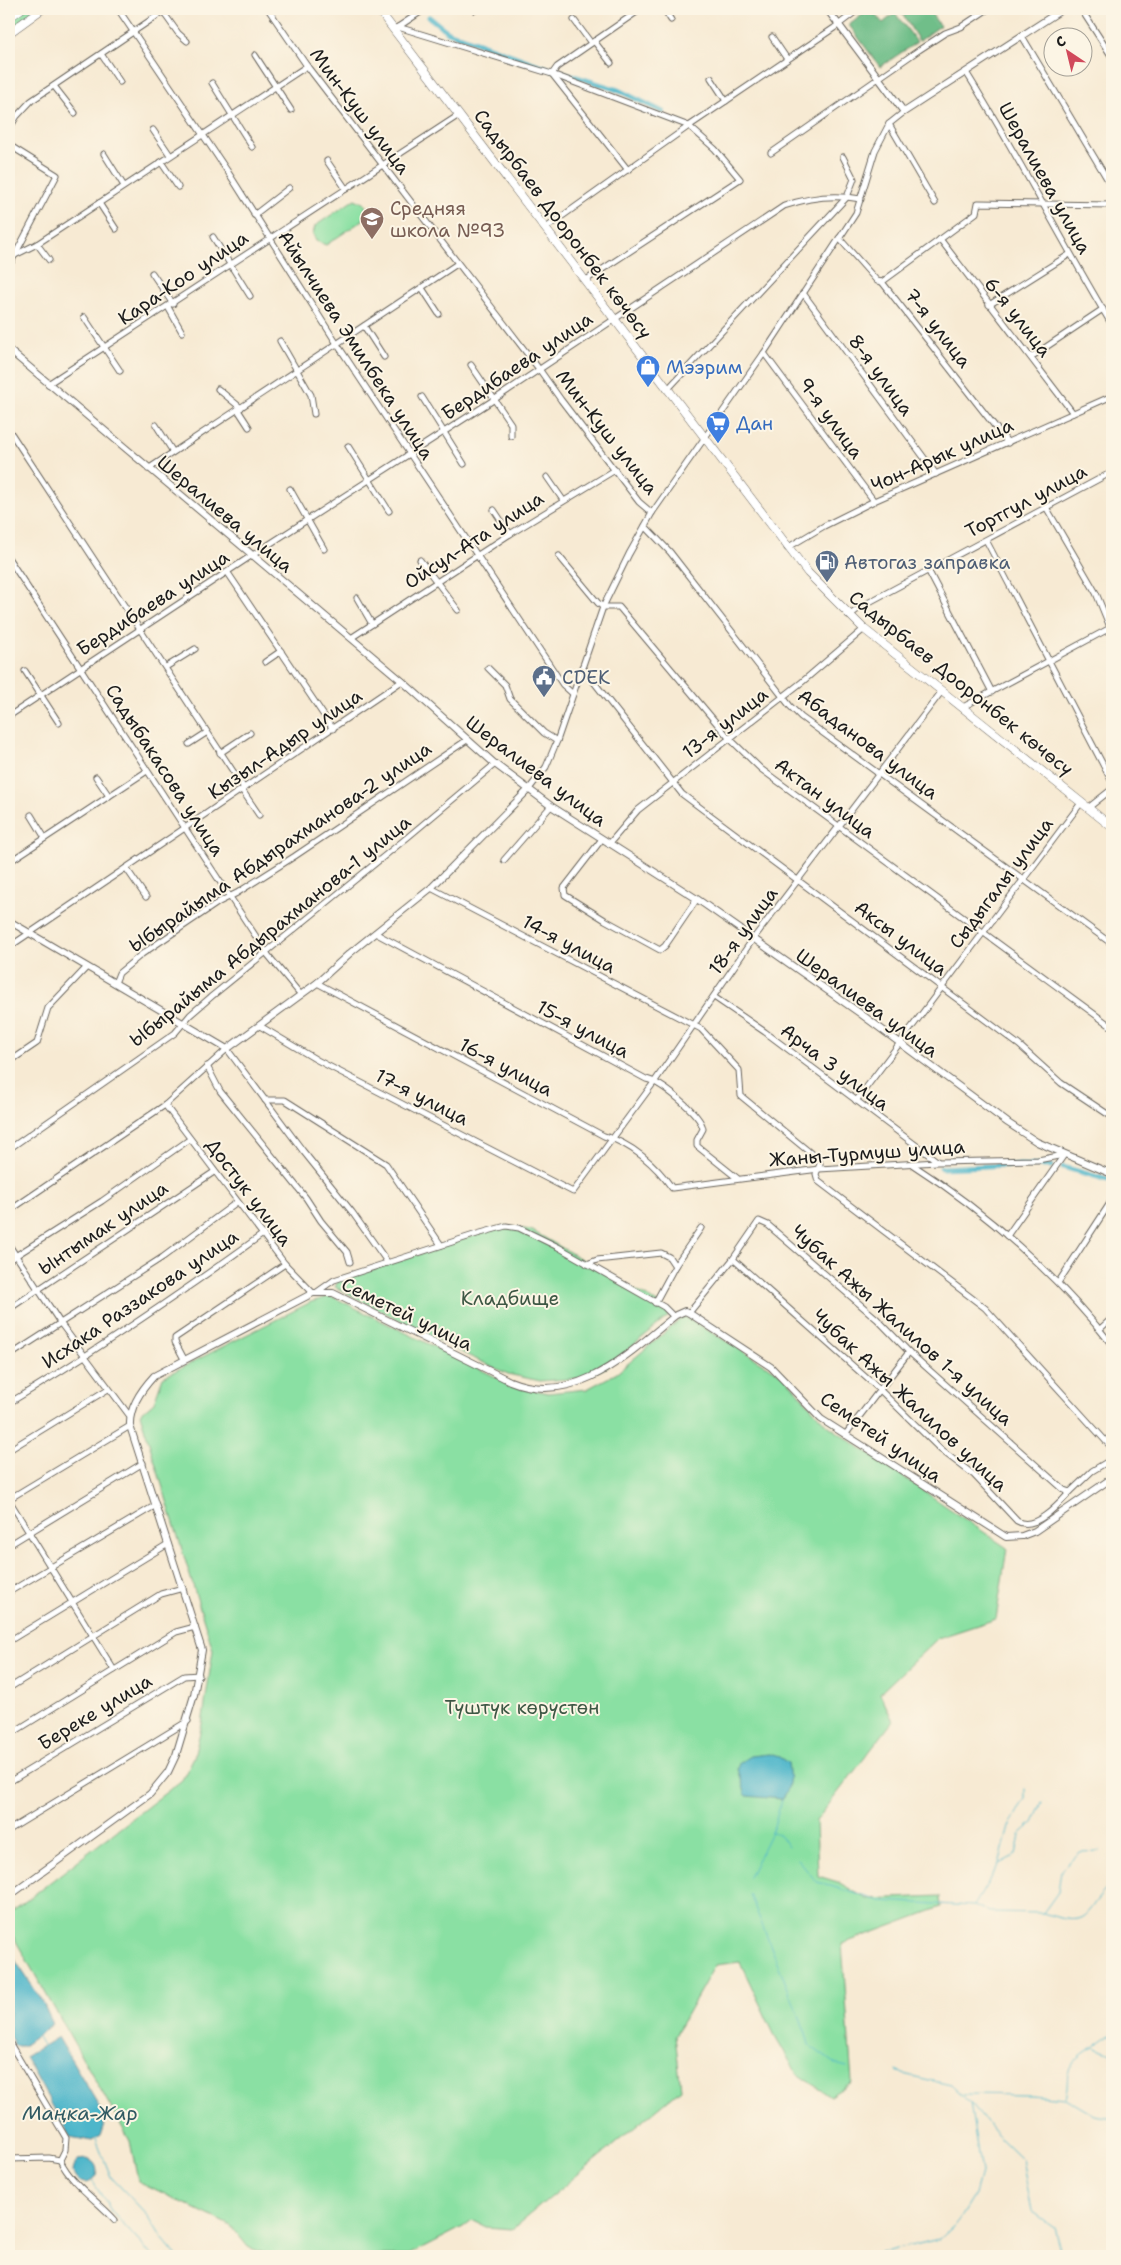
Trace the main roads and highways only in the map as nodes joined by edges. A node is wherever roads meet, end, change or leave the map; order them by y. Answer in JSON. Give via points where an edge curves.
{"nodes":[{"id":1,"x":21,"y":9,"type":"edge"},
{"id":2,"x":42,"y":9,"type":"edge"},
{"id":3,"x":378,"y":9,"type":"edge"},
{"id":4,"x":9,"y":18,"type":"edge"},
{"id":5,"x":9,"y":33,"type":"edge"},
{"id":6,"x":1112,"y":827,"type":"edge"}],
"edges":[{"from":1,"to":4,"type":"main road"},
{"from":2,"to":5,"type":"main road"},
{"from":3,"to":6,"type":"main road","name":"Садырбаев Дооронбек көчөсү","via":[[396,28],[547,227],[787,549],[820,587],[864,629]]}]}
